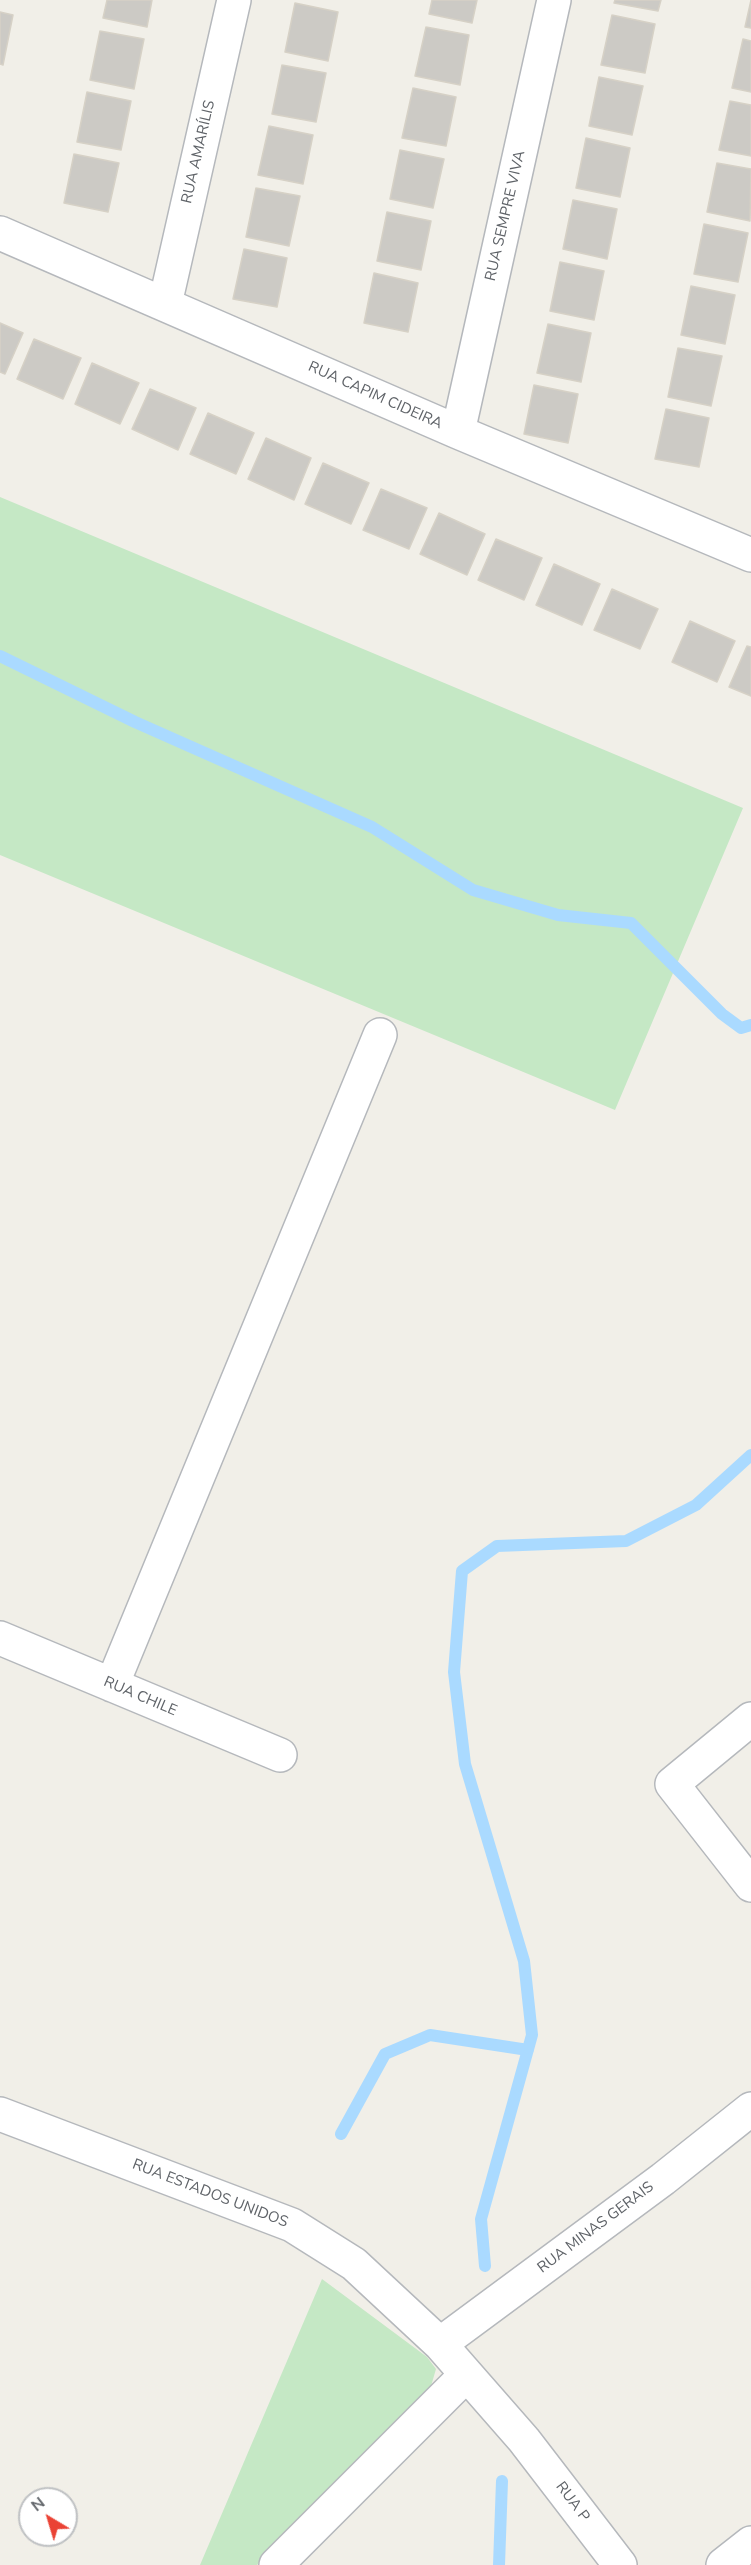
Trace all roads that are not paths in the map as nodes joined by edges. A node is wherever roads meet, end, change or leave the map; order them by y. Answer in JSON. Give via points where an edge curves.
{"nodes":[{"id":1,"x":234,"y":0,"type":"edge"},
{"id":2,"x":554,"y":0,"type":"edge"},
{"id":3,"x":0,"y":233,"type":"edge"},
{"id":4,"x":165,"y":304,"type":"junction"},
{"id":5,"x":458,"y":432,"type":"junction"},
{"id":6,"x":751,"y":555,"type":"edge"},
{"id":7,"x":380,"y":1035,"type":"dead end"},
{"id":8,"x":0,"y":1638,"type":"edge"},
{"id":9,"x":112,"y":1685,"type":"junction"},
{"id":10,"x":751,"y":1719,"type":"edge"},
{"id":11,"x":280,"y":1755,"type":"dead end"},
{"id":12,"x":751,"y":1885,"type":"edge"},
{"id":13,"x":751,"y":2109,"type":"edge"},
{"id":14,"x":0,"y":2114,"type":"edge"},
{"id":15,"x":440,"y":2344,"type":"junction"},
{"id":16,"x":466,"y":2375,"type":"junction"},
{"id":17,"x":524,"y":2440,"type":"joint"},
{"id":18,"x":751,"y":2543,"type":"edge"},
{"id":19,"x":276,"y":2565,"type":"edge"},
{"id":20,"x":620,"y":2565,"type":"edge"},
{"id":21,"x":723,"y":2565,"type":"edge"}],
"edges":[{"from":1,"to":4,"type":"street","name":"RUA AMARÍLIS"},
{"from":2,"to":5,"type":"street","name":"RUA SEMPRE VIVA"},
{"from":3,"to":4,"type":"street","name":"RUA CAPIM CIDEIRA"},
{"from":4,"to":5,"type":"street","name":"RUA CAPIM CIDEIRA"},
{"from":5,"to":6,"type":"street","name":"RUA CAPIM CIDEIRA"},
{"from":7,"to":9,"type":"street"},
{"from":8,"to":9,"type":"street","name":"RUA CHILE"},
{"from":9,"to":11,"type":"street","name":"RUA CHILE"},
{"from":10,"to":12,"type":"street","via":[[672,1784]]},
{"from":13,"to":15,"type":"street","name":"RUA MINAS GERAIS"},
{"from":14,"to":15,"type":"street","name":"RUA ESTADOS UNIDOS","via":[[292,2224],[354,2264]]},
{"from":15,"to":16,"type":"street","name":"RUA ESTADOS UNIDOS"},
{"from":16,"to":17,"type":"street","name":"RUA ESTADOS UNIDOS"},
{"from":16,"to":19,"type":"street"},
{"from":17,"to":20,"type":"street","name":"RUA P"},
{"from":18,"to":21,"type":"street"}]}
